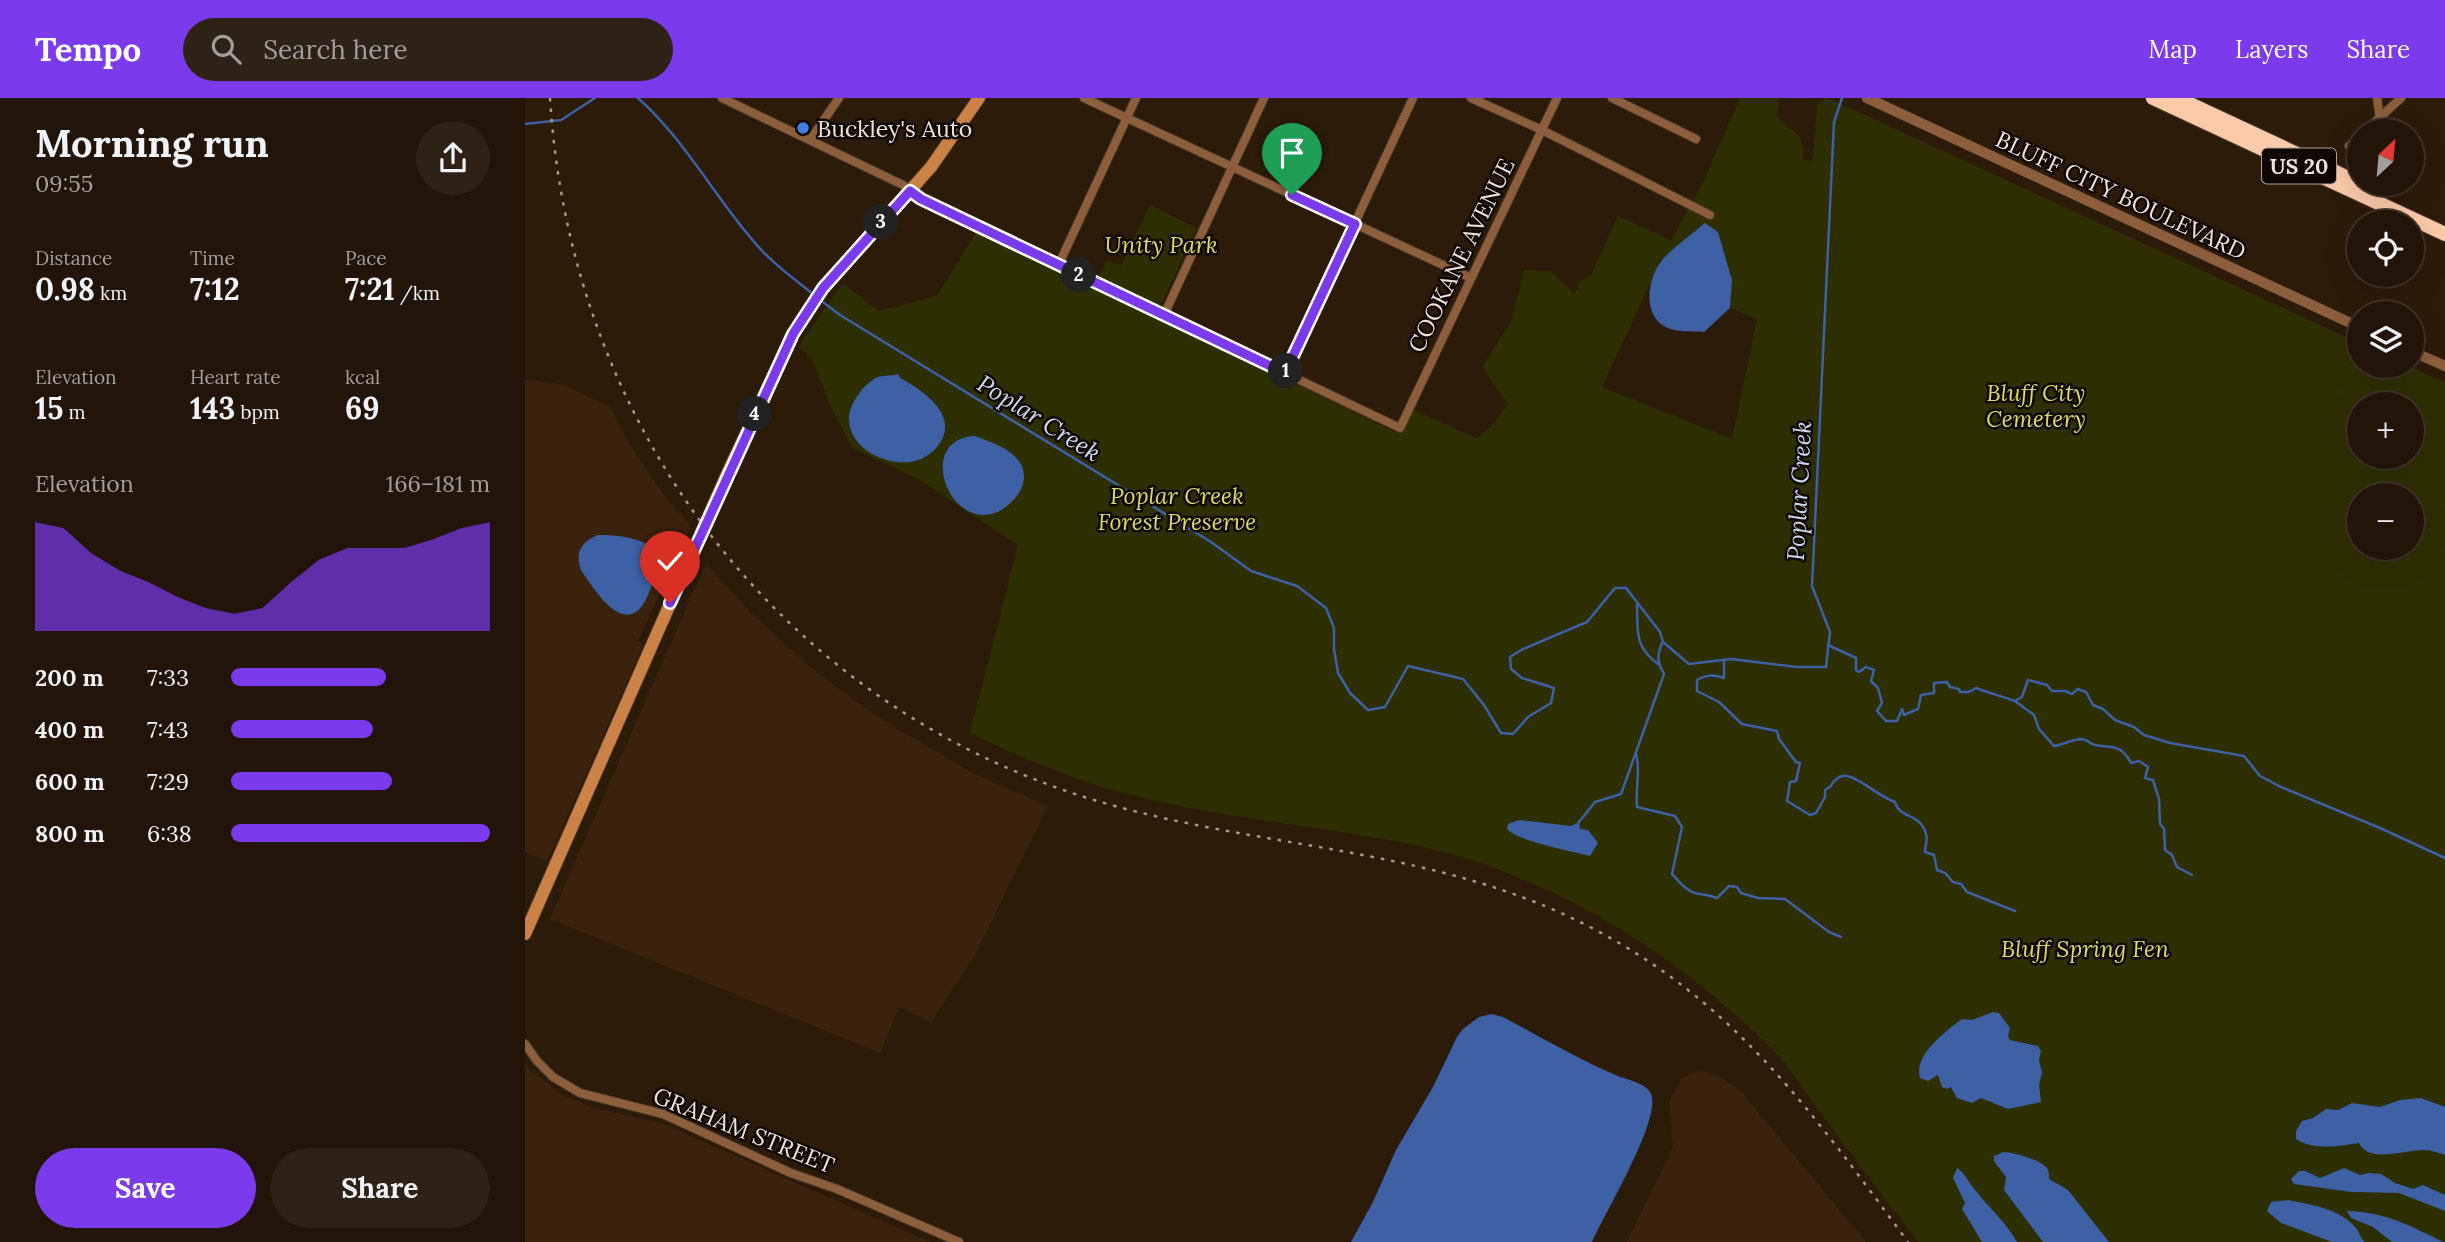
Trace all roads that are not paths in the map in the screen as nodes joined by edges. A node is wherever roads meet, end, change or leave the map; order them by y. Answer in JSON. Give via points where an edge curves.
{"nodes":[{"id":1,"x":722,"y":98,"type":"edge"},
{"id":2,"x":839,"y":98,"type":"edge"},
{"id":3,"x":979,"y":98,"type":"edge"},
{"id":4,"x":1084,"y":98,"type":"edge"},
{"id":5,"x":1136,"y":98,"type":"edge"},
{"id":6,"x":1264,"y":98,"type":"edge"},
{"id":7,"x":1413,"y":98,"type":"edge"},
{"id":8,"x":1471,"y":98,"type":"edge"},
{"id":9,"x":1557,"y":98,"type":"edge"},
{"id":10,"x":1612,"y":98,"type":"edge"},
{"id":11,"x":1867,"y":98,"type":"edge"},
{"id":12,"x":2153,"y":98,"type":"edge"},
{"id":13,"x":2177,"y":98,"type":"edge"},
{"id":14,"x":2377,"y":98,"type":"edge"},
{"id":15,"x":2401,"y":98,"type":"edge"},
{"id":16,"x":1126,"y":118,"type":"junction"},
{"id":17,"x":2380,"y":118,"type":"joint"},
{"id":18,"x":1542,"y":130,"type":"junction"},
{"id":19,"x":1696,"y":139,"type":"dead end"},
{"id":20,"x":810,"y":140,"type":"junction"},
{"id":21,"x":1232,"y":167,"type":"junction"},
{"id":22,"x":2347,"y":178,"type":"edge"},
{"id":23,"x":910,"y":191,"type":"junction"},
{"id":24,"x":2385,"y":196,"type":"edge"},
{"id":25,"x":1710,"y":215,"type":"dead end"},
{"id":26,"x":1355,"y":224,"type":"junction"},
{"id":27,"x":2445,"y":224,"type":"edge"},
{"id":28,"x":2445,"y":234,"type":"edge"},
{"id":29,"x":1058,"y":265,"type":"junction"},
{"id":30,"x":1471,"y":278,"type":"junction"},
{"id":31,"x":1164,"y":315,"type":"junction"},
{"id":32,"x":2347,"y":321,"type":"edge"},
{"id":33,"x":2424,"y":357,"type":"edge"},
{"id":34,"x":2445,"y":366,"type":"edge"},
{"id":35,"x":1285,"y":373,"type":"junction"},
{"id":36,"x":525,"y":934,"type":"edge"},
{"id":37,"x":525,"y":1044,"type":"edge"},
{"id":38,"x":959,"y":1242,"type":"edge"}],
"edges":[{"from":1,"to":20,"type":"street"},
{"from":2,"to":20,"type":"street"},
{"from":3,"to":23,"type":"main road"},
{"from":4,"to":16,"type":"street"},
{"from":5,"to":16,"type":"street"},
{"from":6,"to":21,"type":"street"},
{"from":7,"to":26,"type":"street"},
{"from":8,"to":18,"type":"street"},
{"from":9,"to":18,"type":"street","name":"COOKANE AVENUE"},
{"from":10,"to":19,"type":"street"},
{"from":11,"to":32,"type":"street","name":"BLUFF CITY BOULEVARD"},
{"from":12,"to":28,"type":"highway","number":"US 20"},
{"from":13,"to":22,"type":"highway","number":"US 20"},
{"from":14,"to":17,"type":"street"},
{"from":15,"to":17,"type":"street"},
{"from":16,"to":21,"type":"street"},
{"from":16,"to":29,"type":"street"},
{"from":18,"to":25,"type":"street"},
{"from":18,"to":30,"type":"street","name":"COOKANE AVENUE"},
{"from":20,"to":23,"type":"street"},
{"from":21,"to":26,"type":"street"},
{"from":21,"to":31,"type":"street"},
{"from":23,"to":29,"type":"street"},
{"from":23,"to":36,"type":"main road","via":[[823,288],[776,368]]},
{"from":24,"to":27,"type":"highway","number":"US 20"},
{"from":26,"to":30,"type":"street"},
{"from":26,"to":35,"type":"street"},
{"from":29,"to":31,"type":"street"},
{"from":30,"to":35,"type":"street","name":"COOKANE AVENUE","via":[[1400,428]]},
{"from":31,"to":35,"type":"street"},
{"from":33,"to":34,"type":"street"},
{"from":37,"to":38,"type":"street","name":"GRAHAM STREET","via":[[553,1077],[580,1093],[663,1114]]}]}
